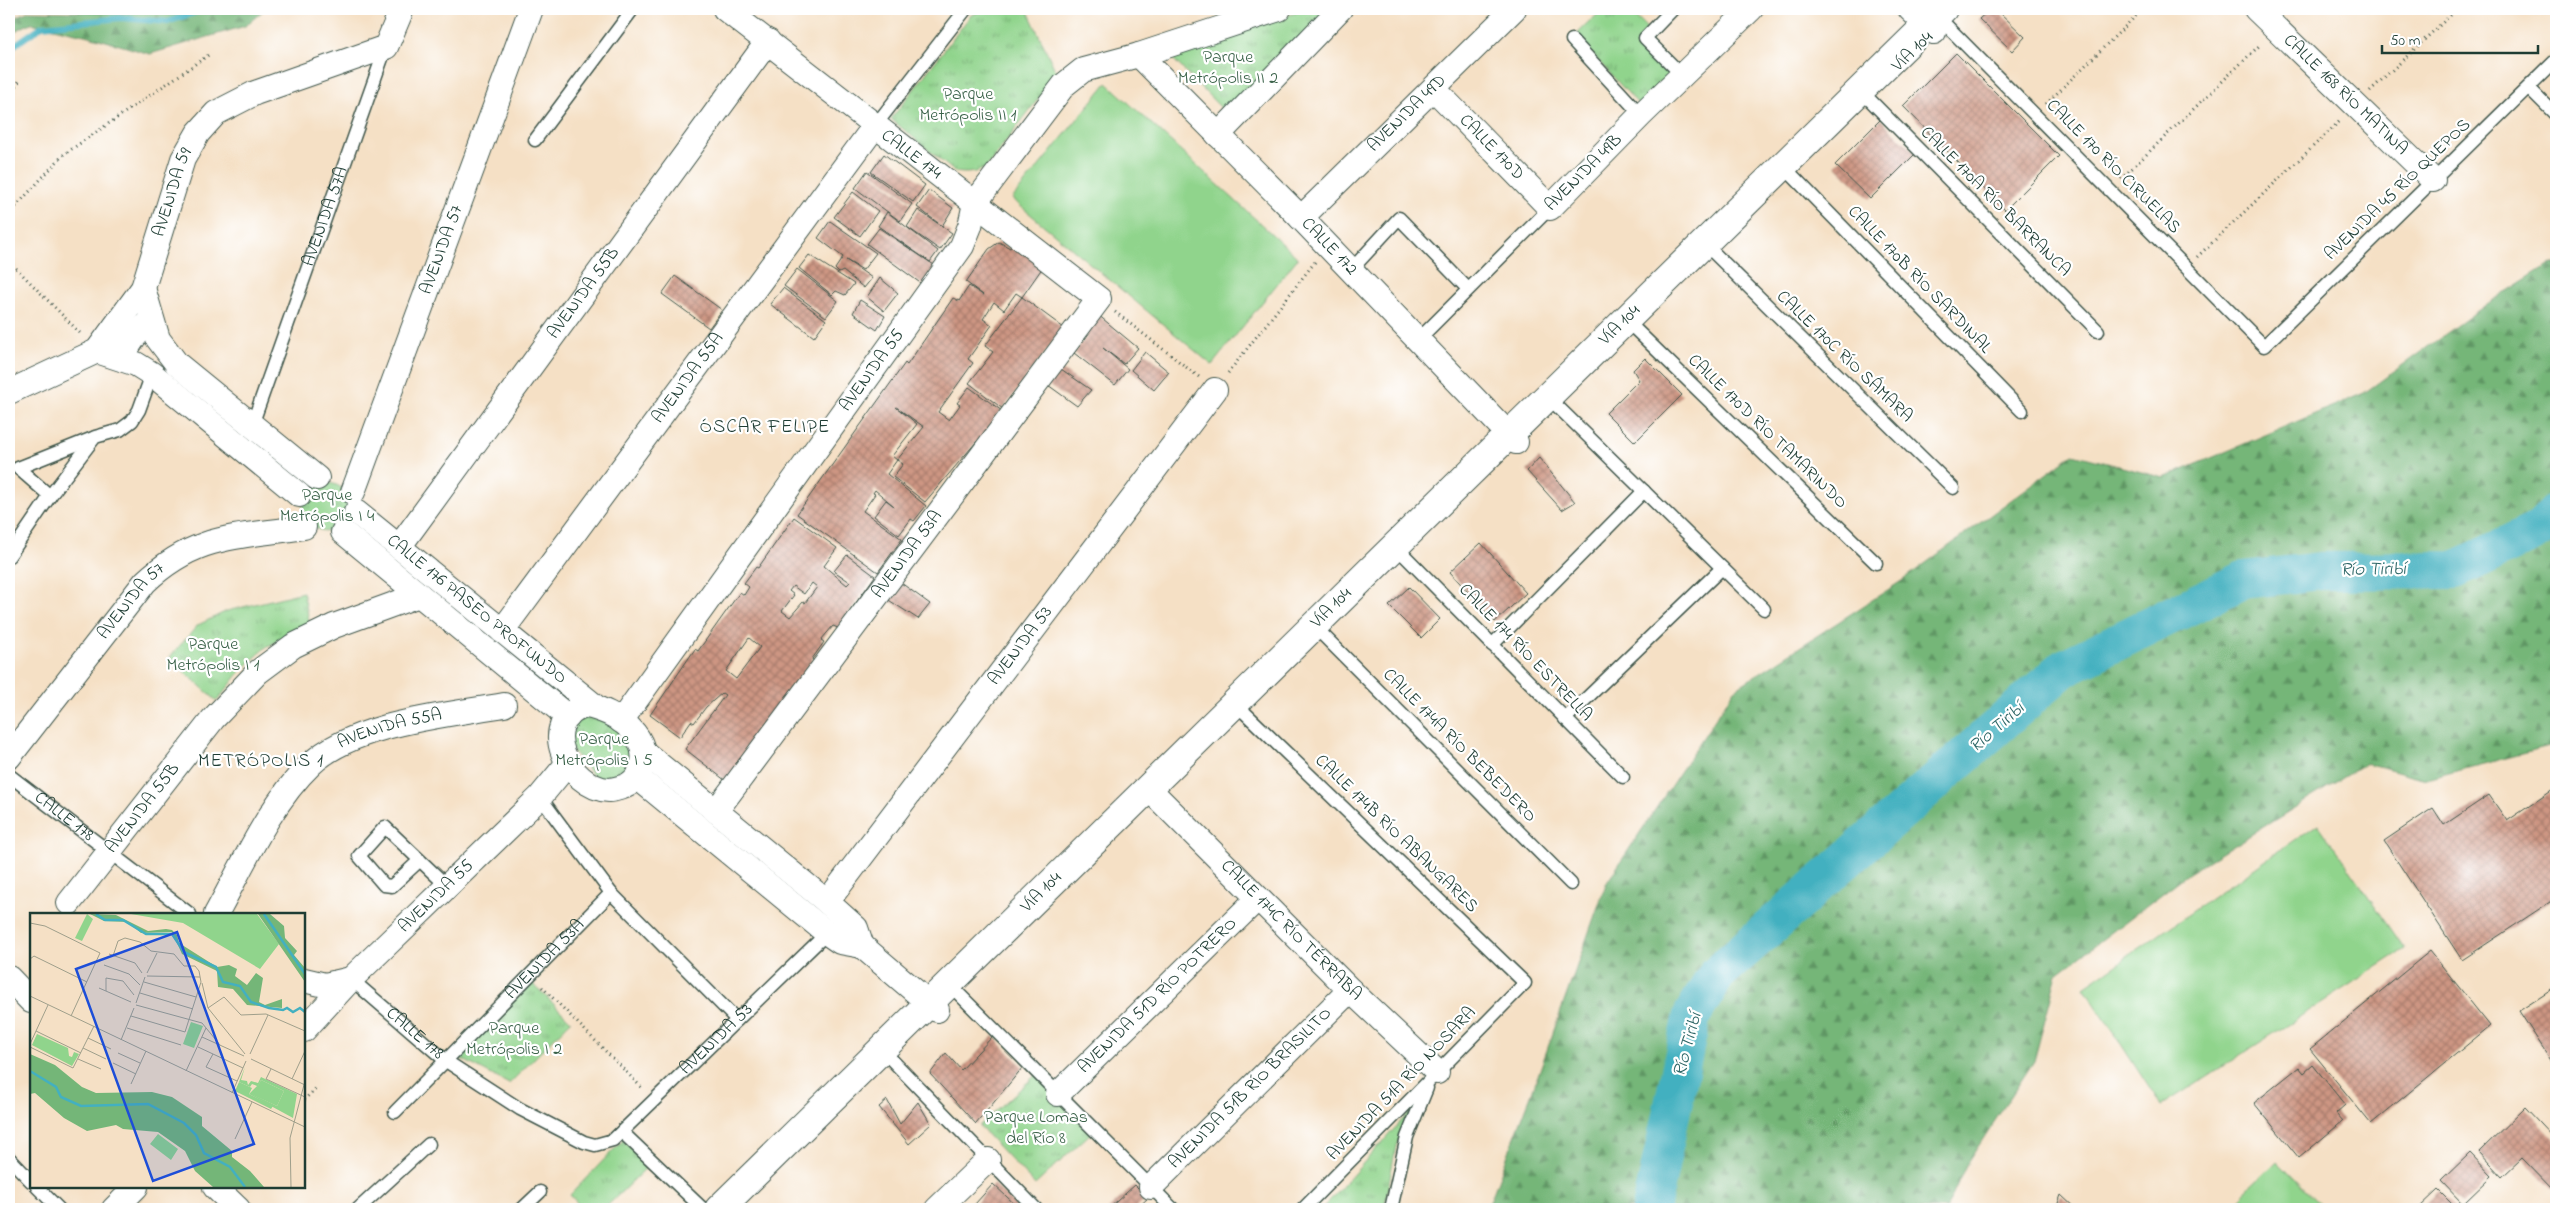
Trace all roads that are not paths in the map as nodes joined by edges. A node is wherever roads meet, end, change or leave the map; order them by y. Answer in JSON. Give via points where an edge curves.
{"nodes":[{"id":1,"x":402,"y":9,"type":"edge"},
{"id":2,"x":531,"y":9,"type":"edge"},
{"id":3,"x":633,"y":9,"type":"edge"},
{"id":4,"x":966,"y":9,"type":"edge"},
{"id":5,"x":1279,"y":9,"type":"edge"},
{"id":6,"x":1340,"y":9,"type":"edge"},
{"id":7,"x":1514,"y":9,"type":"edge"},
{"id":8,"x":1673,"y":9,"type":"edge"},
{"id":9,"x":1752,"y":9,"type":"edge"},
{"id":10,"x":2256,"y":9,"type":"edge"},
{"id":11,"x":730,"y":10,"type":"edge"},
{"id":12,"x":1936,"y":17,"type":"edge"},
{"id":13,"x":1572,"y":40,"type":"dead end"},
{"id":14,"x":768,"y":41,"type":"junction"},
{"id":15,"x":386,"y":48,"type":"junction"},
{"id":16,"x":1139,"y":55,"type":"junction"},
{"id":17,"x":2556,"y":60,"type":"edge"},
{"id":18,"x":1682,"y":75,"type":"junction"},
{"id":19,"x":2528,"y":88,"type":"junction"},
{"id":20,"x":1434,"y":89,"type":"junction"},
{"id":21,"x":1867,"y":97,"type":"junction"},
{"id":22,"x":1641,"y":115,"type":"junction"},
{"id":23,"x":2556,"y":115,"type":"edge"},
{"id":24,"x":874,"y":127,"type":"junction"},
{"id":25,"x":1218,"y":135,"type":"junction"},
{"id":26,"x":535,"y":140,"type":"dead end"},
{"id":27,"x":1790,"y":173,"type":"junction"},
{"id":28,"x":2434,"y":180,"type":"junction"},
{"id":29,"x":975,"y":203,"type":"junction"},
{"id":30,"x":1550,"y":208,"type":"junction"},
{"id":31,"x":1301,"y":218,"type":"junction"},
{"id":32,"x":1711,"y":250,"type":"junction"},
{"id":33,"x":1350,"y":271,"type":"junction"},
{"id":34,"x":143,"y":288,"type":"junction"},
{"id":35,"x":1468,"y":289,"type":"junction"},
{"id":36,"x":1099,"y":299,"type":"joint"},
{"id":37,"x":151,"y":320,"type":"junction"},
{"id":38,"x":1633,"y":327,"type":"junction"},
{"id":39,"x":2098,"y":331,"type":"dead end"},
{"id":40,"x":1418,"y":340,"type":"junction"},
{"id":41,"x":2264,"y":346,"type":"joint"},
{"id":42,"x":97,"y":351,"type":"junction"},
{"id":43,"x":122,"y":358,"type":"junction"},
{"id":44,"x":152,"y":374,"type":"junction"},
{"id":45,"x":1215,"y":390,"type":"road end"},
{"id":46,"x":9,"y":392,"type":"edge"},
{"id":47,"x":1555,"y":404,"type":"junction"},
{"id":48,"x":2022,"y":411,"type":"dead end"},
{"id":49,"x":252,"y":426,"type":"junction"},
{"id":50,"x":95,"y":437,"type":"junction"},
{"id":51,"x":1512,"y":438,"type":"junction"},
{"id":52,"x":14,"y":470,"type":"edge"},
{"id":53,"x":317,"y":478,"type":"junction"},
{"id":54,"x":1953,"y":488,"type":"dead end"},
{"id":55,"x":1644,"y":492,"type":"junction"},
{"id":56,"x":299,"y":495,"type":"junction"},
{"id":57,"x":50,"y":496,"type":"junction"},
{"id":58,"x":355,"y":502,"type":"junction"},
{"id":59,"x":304,"y":527,"type":"junction"},
{"id":60,"x":343,"y":532,"type":"junction"},
{"id":61,"x":399,"y":547,"type":"junction"},
{"id":62,"x":1402,"y":553,"type":"junction"},
{"id":63,"x":9,"y":556,"type":"edge"},
{"id":64,"x":1876,"y":563,"type":"dead end"},
{"id":65,"x":1722,"y":568,"type":"junction"},
{"id":66,"x":419,"y":595,"type":"junction"},
{"id":67,"x":1764,"y":609,"type":"dead end"},
{"id":68,"x":502,"y":631,"type":"junction"},
{"id":69,"x":1321,"y":633,"type":"junction"},
{"id":70,"x":1492,"y":645,"type":"junction"},
{"id":71,"x":504,"y":704,"type":"dead end"},
{"id":72,"x":596,"y":707,"type":"junction"},
{"id":73,"x":1242,"y":710,"type":"junction"},
{"id":74,"x":568,"y":717,"type":"junction"},
{"id":75,"x":1565,"y":720,"type":"junction"},
{"id":76,"x":621,"y":721,"type":"junction"},
{"id":77,"x":645,"y":753,"type":"junction"},
{"id":78,"x":9,"y":757,"type":"edge"},
{"id":79,"x":568,"y":764,"type":"junction"},
{"id":80,"x":9,"y":775,"type":"edge"},
{"id":81,"x":637,"y":777,"type":"junction"},
{"id":82,"x":1623,"y":777,"type":"dead end"},
{"id":83,"x":1152,"y":792,"type":"junction"},
{"id":84,"x":540,"y":797,"type":"junction"},
{"id":85,"x":716,"y":811,"type":"junction"},
{"id":86,"x":109,"y":850,"type":"junction"},
{"id":87,"x":420,"y":860,"type":"junction"},
{"id":88,"x":1571,"y":884,"type":"dead end"},
{"id":89,"x":447,"y":886,"type":"junction"},
{"id":90,"x":612,"y":893,"type":"junction"},
{"id":91,"x":1258,"y":898,"type":"junction"},
{"id":92,"x":827,"y":902,"type":"junction"},
{"id":93,"x":69,"y":903,"type":"dead end"},
{"id":94,"x":189,"y":913,"type":"edge"},
{"id":95,"x":217,"y":913,"type":"edge"},
{"id":96,"x":826,"y":933,"type":"junction"},
{"id":97,"x":862,"y":946,"type":"junction"},
{"id":98,"x":9,"y":978,"type":"edge"},
{"id":99,"x":351,"y":979,"type":"junction"},
{"id":100,"x":305,"y":980,"type":"edge"},
{"id":101,"x":1525,"y":984,"type":"joint"},
{"id":102,"x":1350,"y":990,"type":"junction"},
{"id":103,"x":30,"y":1000,"type":"edge"},
{"id":104,"x":941,"y":1001,"type":"junction"},
{"id":105,"x":737,"y":1020,"type":"junction"},
{"id":106,"x":305,"y":1029,"type":"edge"},
{"id":107,"x":889,"y":1057,"type":"junction"},
{"id":108,"x":446,"y":1061,"type":"junction"},
{"id":109,"x":1437,"y":1072,"type":"junction"},
{"id":110,"x":1058,"y":1094,"type":"junction"},
{"id":111,"x":395,"y":1112,"type":"dead end"},
{"id":112,"x":622,"y":1132,"type":"junction"},
{"id":113,"x":429,"y":1144,"type":"dead end"},
{"id":114,"x":604,"y":1144,"type":"joint"},
{"id":115,"x":9,"y":1158,"type":"edge"},
{"id":116,"x":988,"y":1160,"type":"junction"},
{"id":117,"x":30,"y":1180,"type":"edge"},
{"id":118,"x":1151,"y":1187,"type":"junction"},
{"id":119,"x":38,"y":1188,"type":"edge"},
{"id":120,"x":135,"y":1188,"type":"edge"},
{"id":121,"x":216,"y":1188,"type":"edge"},
{"id":122,"x":540,"y":1192,"type":"dead end"},
{"id":123,"x":59,"y":1209,"type":"edge"},
{"id":124,"x":114,"y":1209,"type":"edge"},
{"id":125,"x":238,"y":1209,"type":"edge"},
{"id":126,"x":358,"y":1209,"type":"edge"},
{"id":127,"x":522,"y":1209,"type":"edge"},
{"id":128,"x":703,"y":1209,"type":"edge"},
{"id":129,"x":719,"y":1209,"type":"edge"},
{"id":130,"x":734,"y":1209,"type":"edge"},
{"id":131,"x":937,"y":1209,"type":"edge"},
{"id":132,"x":1036,"y":1209,"type":"edge"},
{"id":133,"x":1173,"y":1209,"type":"edge"},
{"id":134,"x":1304,"y":1209,"type":"edge"},
{"id":135,"x":1391,"y":1209,"type":"edge"}],
"edges":[{"from":1,"to":15,"type":"street","name":"AVENIDA 57A"},
{"from":2,"to":58,"type":"street","name":"AVENIDA 57"},
{"from":3,"to":26,"type":"lane"},
{"from":4,"to":24,"type":"lane"},
{"from":5,"to":16,"type":"street"},
{"from":6,"to":25,"type":"street"},
{"from":7,"to":20,"type":"street","name":"AVENIDA 49D"},
{"from":8,"to":18,"type":"lane","via":[[1645,38]]},
{"from":9,"to":18,"type":"street","name":"AVENIDA 49B"},
{"from":10,"to":28,"type":"street","name":"CALLE 168 RÍO MATINA"},
{"from":11,"to":14,"type":"street","name":"CALLE 174"},
{"from":12,"to":21,"type":"main road","name":"VÍA 104"},
{"from":12,"to":41,"type":"lane","name":"CALLE 170 RÍO CIRUELAS"},
{"from":12,"to":51,"type":"main road","name":"VÍA 104"},
{"from":13,"to":22,"type":"lane"},
{"from":14,"to":24,"type":"street","name":"CALLE 174"},
{"from":14,"to":61,"type":"street","name":"AVENIDA 55B"},
{"from":15,"to":34,"type":"street","name":"AVENIDA 59","via":[[255,93],[216,113],[198,133],[183,159]]},
{"from":15,"to":49,"type":"lane","name":"AVENIDA 57A"},
{"from":16,"to":25,"type":"street","name":"CALLE 172"},
{"from":16,"to":29,"type":"street","name":"AVENIDA 55","via":[[1083,70],[1064,85]]},
{"from":17,"to":19,"type":"lane","name":"AVENIDA 45 RÍO QUEPOS"},
{"from":18,"to":22,"type":"street","name":"AVENIDA 49B"},
{"from":19,"to":23,"type":"lane"},
{"from":19,"to":28,"type":"lane","name":"AVENIDA 45 RÍO QUEPOS"},
{"from":20,"to":30,"type":"street","name":"CALLE 170D"},
{"from":20,"to":31,"type":"street","name":"AVENIDA 49D"},
{"from":21,"to":27,"type":"main road","name":"VÍA 104"},
{"from":21,"to":39,"type":"lane","name":"CALLE 170A RÍO BARRANCA"},
{"from":22,"to":30,"type":"street","name":"AVENIDA 49B"},
{"from":24,"to":29,"type":"street","name":"CALLE 174"},
{"from":24,"to":68,"type":"street","name":"AVENIDA 55A"},
{"from":25,"to":31,"type":"street","name":"CALLE 172"},
{"from":27,"to":32,"type":"main road","name":"VÍA 104"},
{"from":27,"to":48,"type":"lane","name":"CALLE 170B RÍO SARDINAL"},
{"from":28,"to":41,"type":"lane","name":"AVENIDA 45 RÍO QUEPOS"},
{"from":29,"to":36,"type":"street","name":"CALLE 174"},
{"from":29,"to":76,"type":"street","name":"AVENIDA 55","via":[[962,246]]},
{"from":30,"to":35,"type":"lane","name":"AVENIDA 49B"},
{"from":31,"to":33,"type":"street","name":"CALLE 172"},
{"from":32,"to":38,"type":"main road","name":"VÍA 104"},
{"from":32,"to":54,"type":"lane","name":"CALLE 170C RÍO SÁMARA"},
{"from":33,"to":35,"type":"lane","via":[[1399,218]]},
{"from":33,"to":40,"type":"street","name":"CALLE 172"},
{"from":34,"to":37,"type":"street"},
{"from":34,"to":42,"type":"street","name":"AVENIDA 59"},
{"from":35,"to":40,"type":"lane","name":"AVENIDA 49B"},
{"from":36,"to":85,"type":"street","name":"AVENIDA 53A"},
{"from":37,"to":43,"type":"street","via":[[139,329]]},
{"from":37,"to":49,"type":"street","via":[[158,339],[177,364]]},
{"from":38,"to":47,"type":"main road","name":"VÍA 104"},
{"from":38,"to":64,"type":"lane","name":"CALLE 170D RÍO TAMARINDO"},
{"from":40,"to":51,"type":"street","name":"CALLE 172"},
{"from":42,"to":43,"type":"street"},
{"from":42,"to":46,"type":"street","name":"AVENIDA 59"},
{"from":43,"to":44,"type":"street"},
{"from":44,"to":50,"type":"lane","via":[[132,421],[120,430]]},
{"from":44,"to":56,"type":"street"},
{"from":45,"to":92,"type":"street","name":"AVENIDA 53"},
{"from":47,"to":51,"type":"main road","name":"VÍA 104"},
{"from":47,"to":55,"type":"lane"},
{"from":49,"to":53,"type":"street"},
{"from":50,"to":52,"type":"lane"},
{"from":50,"to":57,"type":"lane"},
{"from":51,"to":62,"type":"main road","name":"VÍA 104"},
{"from":51,"to":83,"type":"main road","name":"VÍA 104"},
{"from":52,"to":57,"type":"lane"},
{"from":53,"to":56,"type":"street"},
{"from":53,"to":58,"type":"street","via":[[328,476],[347,484]]},
{"from":55,"to":65,"type":"lane"},
{"from":55,"to":70,"type":"lane"},
{"from":56,"to":59,"type":"street","via":[[296,506]]},
{"from":57,"to":63,"type":"lane"},
{"from":58,"to":60,"type":"street","via":[[350,527]]},
{"from":58,"to":61,"type":"street","name":"CALLE 176 PASEO PROFUNDO"},
{"from":59,"to":60,"type":"street","via":[[323,537]]},
{"from":59,"to":78,"type":"street","name":"AVENIDA 57","via":[[211,540],[164,564],[145,582]]},
{"from":60,"to":66,"type":"street","name":"CALLE 176 PASEO PROFUNDO"},
{"from":61,"to":68,"type":"street","name":"CALLE 176 PASEO PROFUNDO"},
{"from":62,"to":69,"type":"main road","name":"VÍA 104"},
{"from":62,"to":70,"type":"lane","name":"CALLE 174 RÍO ESTRELLA"},
{"from":65,"to":67,"type":"lane"},
{"from":65,"to":75,"type":"lane"},
{"from":66,"to":74,"type":"street","name":"CALLE 176 PASEO PROFUNDO"},
{"from":66,"to":86,"type":"street","name":"AVENIDA 55B","via":[[326,630],[293,646],[258,672],[213,719]]},
{"from":68,"to":72,"type":"street","name":"CALLE 176 PASEO PROFUNDO"},
{"from":69,"to":73,"type":"main road","name":"VÍA 104"},
{"from":69,"to":88,"type":"lane","name":"CALLE 174A RÍO BEBEDERO"},
{"from":70,"to":75,"type":"lane","name":"CALLE 174 RÍO ESTRELLA"},
{"from":71,"to":95,"type":"street","name":"AVENIDA 55A","via":[[405,722],[348,740],[312,763],[285,795]]},
{"from":72,"to":74,"type":"street","via":[[576,708]]},
{"from":72,"to":76,"type":"street"},
{"from":73,"to":83,"type":"main road","name":"VÍA 104"},
{"from":73,"to":101,"type":"lane","name":"CALLE 174B RÍO ABANGARES"},
{"from":74,"to":79,"type":"street","via":[[559,736],[560,748]]},
{"from":75,"to":82,"type":"lane","name":"CALLE 174 RÍO ESTRELLA"},
{"from":76,"to":77,"type":"street","via":[[640,740]]},
{"from":77,"to":81,"type":"street"},
{"from":77,"to":85,"type":"street"},
{"from":79,"to":81,"type":"street","via":[[590,784],[609,790],[627,786]]},
{"from":79,"to":84,"type":"street","name":"AVENIDA 55"},
{"from":80,"to":86,"type":"lane","name":"CALLE 178"},
{"from":81,"to":96,"type":"street"},
{"from":83,"to":91,"type":"street","name":"CALLE 174C RÍO TÉRRABA"},
{"from":83,"to":104,"type":"main road","name":"VÍA 104"},
{"from":84,"to":89,"type":"street","name":"AVENIDA 55"},
{"from":84,"to":90,"type":"lane"},
{"from":85,"to":92,"type":"street"},
{"from":86,"to":93,"type":"street","name":"AVENIDA 55B"},
{"from":86,"to":94,"type":"lane","name":"CALLE 178"},
{"from":87,"to":87,"type":"lane","via":[[392,886],[388,886],[359,856],[385,827]]},
{"from":87,"to":89,"type":"lane"},
{"from":89,"to":99,"type":"street","name":"AVENIDA 55"},
{"from":90,"to":105,"type":"lane"},
{"from":90,"to":108,"type":"lane","name":"AVENIDA 53A"},
{"from":91,"to":102,"type":"street","name":"CALLE 174C RÍO TÉRRABA"},
{"from":91,"to":110,"type":"street","name":"AVENIDA 51D RÍO POTRERO"},
{"from":92,"to":97,"type":"street","via":[[856,928]]},
{"from":96,"to":97,"type":"street","via":[[840,942]]},
{"from":96,"to":105,"type":"lane","name":"AVENIDA 53"},
{"from":97,"to":104,"type":"street"},
{"from":98,"to":103,"type":"street"},
{"from":99,"to":100,"type":"street","via":[[325,985]]},
{"from":99,"to":106,"type":"street","name":"AVENIDA 55"},
{"from":99,"to":108,"type":"lane","name":"CALLE 178"},
{"from":101,"to":109,"type":"lane","name":"AVENIDA 51A RÍO NOSARA"},
{"from":102,"to":109,"type":"street","name":"CALLE 174C RÍO TÉRRABA"},
{"from":102,"to":118,"type":"street","name":"AVENIDA 51B RÍO BRASILITO"},
{"from":104,"to":107,"type":"main road","name":"VÍA 104"},
{"from":104,"to":110,"type":"lane"},
{"from":104,"to":129,"type":"main road","name":"VÍA 104"},
{"from":105,"to":112,"type":"lane","name":"AVENIDA 53"},
{"from":107,"to":116,"type":"lane"},
{"from":107,"to":130,"type":"main road","name":"VÍA 104"},
{"from":108,"to":111,"type":"lane","name":"AVENIDA 53A"},
{"from":108,"to":114,"type":"lane","name":"CALLE 178","via":[[520,1109],[584,1142]]},
{"from":109,"to":134,"type":"lane","name":"AVENIDA 51A RÍO NOSARA"},
{"from":109,"to":135,"type":"lane","via":[[1423,1095],[1407,1137]]},
{"from":110,"to":118,"type":"lane"},
{"from":112,"to":114,"type":"lane","name":"AVENIDA 53"},
{"from":112,"to":128,"type":"lane"},
{"from":113,"to":126,"type":"lane"},
{"from":115,"to":117,"type":"lane"},
{"from":116,"to":131,"type":"street"},
{"from":116,"to":132,"type":"lane"},
{"from":118,"to":133,"type":"lane"},
{"from":119,"to":123,"type":"lane"},
{"from":120,"to":124,"type":"street"},
{"from":121,"to":125,"type":"street"},
{"from":122,"to":127,"type":"lane"}]}
